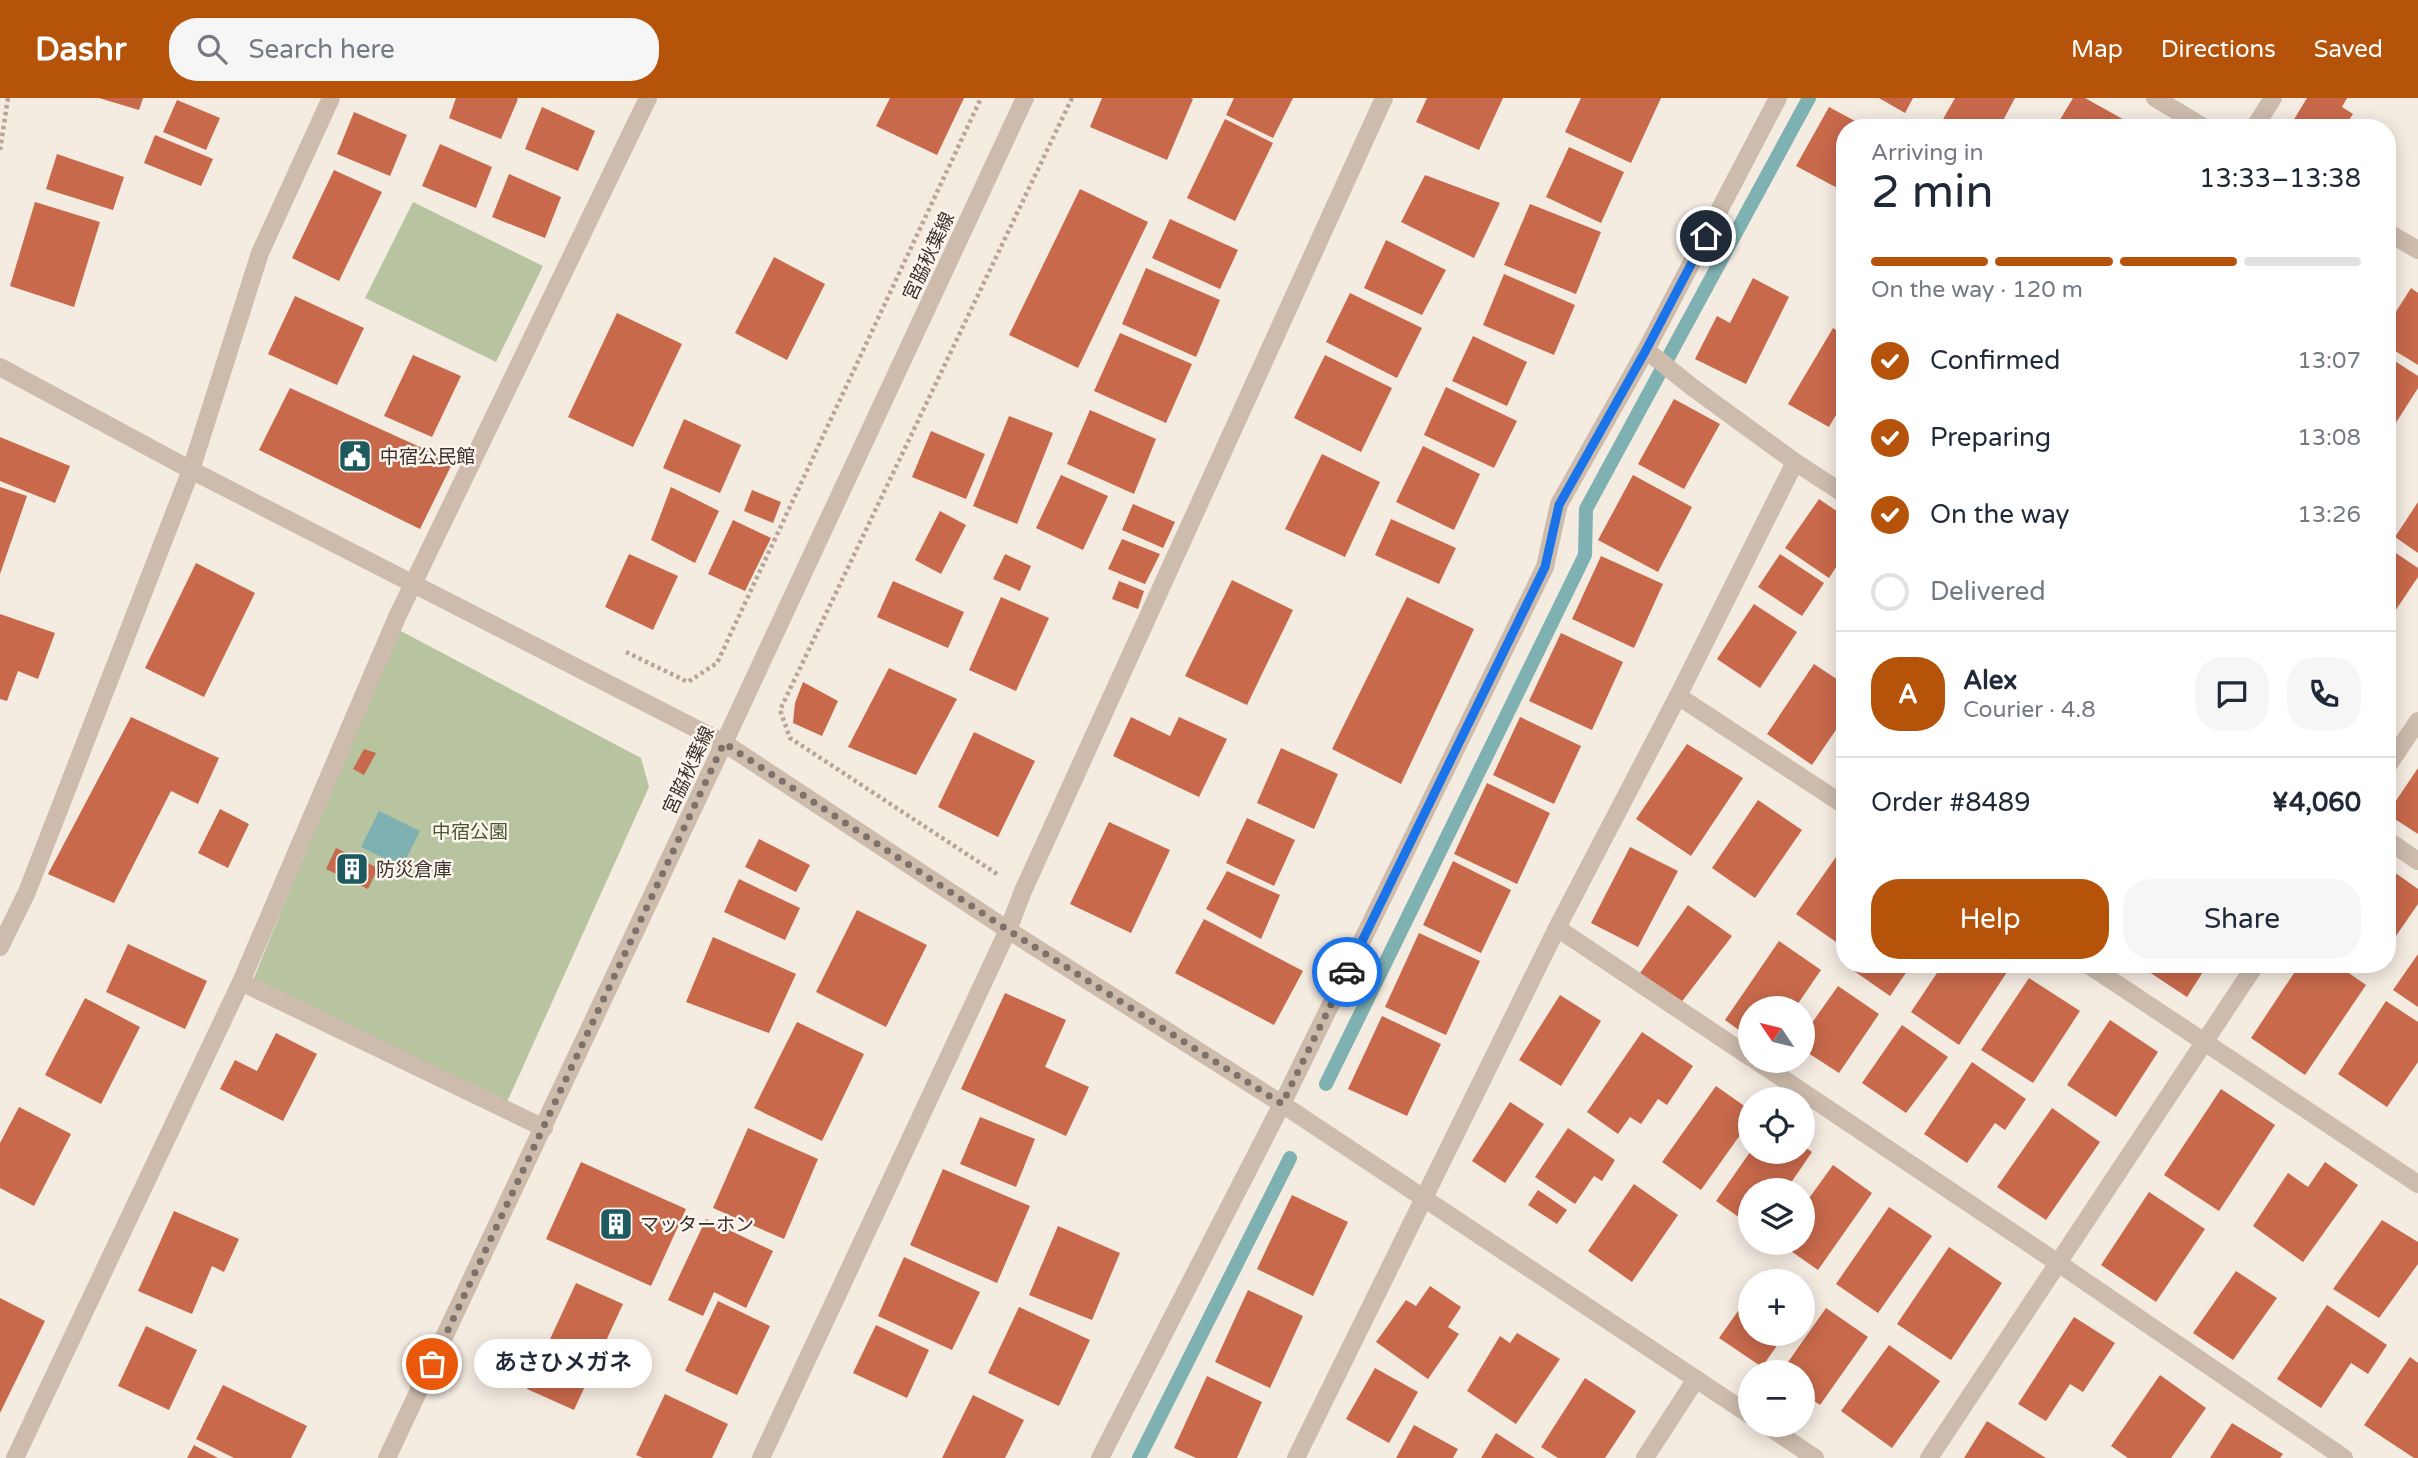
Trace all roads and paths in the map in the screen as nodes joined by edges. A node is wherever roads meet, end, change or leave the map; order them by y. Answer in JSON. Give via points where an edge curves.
{"nodes":[{"id":1,"x":8,"y":98,"type":"edge"},
{"id":2,"x":331,"y":98,"type":"edge"},
{"id":3,"x":648,"y":98,"type":"edge"},
{"id":4,"x":981,"y":98,"type":"edge"},
{"id":5,"x":1024,"y":98,"type":"edge"},
{"id":6,"x":1072,"y":98,"type":"edge"},
{"id":7,"x":1384,"y":98,"type":"edge"},
{"id":8,"x":1778,"y":98,"type":"edge"},
{"id":9,"x":2155,"y":98,"type":"edge"},
{"id":10,"x":2273,"y":98,"type":"edge"},
{"id":11,"x":2190,"y":119,"type":"edge"},
{"id":12,"x":2260,"y":119,"type":"edge"},
{"id":13,"x":0,"y":150,"type":"edge"},
{"id":14,"x":2396,"y":237,"type":"edge"},
{"id":15,"x":2418,"y":250,"type":"edge"},
{"id":16,"x":1646,"y":350,"type":"junction"},
{"id":17,"x":0,"y":367,"type":"edge"},
{"id":18,"x":1795,"y":462,"type":"junction"},
{"id":19,"x":191,"y":470,"type":"junction"},
{"id":20,"x":1836,"y":489,"type":"edge"},
{"id":21,"x":413,"y":584,"type":"junction"},
{"id":22,"x":717,"y":663,"type":"dead end"},
{"id":23,"x":1678,"y":696,"type":"junction"},
{"id":24,"x":2418,"y":721,"type":"edge"},
{"id":25,"x":724,"y":743,"type":"junction"},
{"id":26,"x":2396,"y":754,"type":"edge"},
{"id":27,"x":1836,"y":800,"type":"edge"},
{"id":28,"x":2396,"y":846,"type":"edge"},
{"id":29,"x":2418,"y":861,"type":"edge"},
{"id":30,"x":1023,"y":891,"type":"junction"},
{"id":31,"x":1557,"y":928,"type":"junction"},
{"id":32,"x":1008,"y":930,"type":"junction"},
{"id":33,"x":0,"y":947,"type":"edge"},
{"id":34,"x":2101,"y":973,"type":"edge"},
{"id":35,"x":2250,"y":973,"type":"edge"},
{"id":36,"x":241,"y":982,"type":"junction"},
{"id":37,"x":2205,"y":1041,"type":"junction"},
{"id":38,"x":1738,"y":1049,"type":"edge"},
{"id":39,"x":1774,"y":1073,"type":"edge"},
{"id":40,"x":1282,"y":1104,"type":"junction"},
{"id":41,"x":544,"y":1128,"type":"junction"},
{"id":42,"x":2418,"y":1184,"type":"edge"},
{"id":43,"x":1424,"y":1198,"type":"junction"},
{"id":44,"x":2059,"y":1263,"type":"junction"},
{"id":45,"x":1696,"y":1379,"type":"junction"},
{"id":46,"x":1738,"y":1407,"type":"edge"},
{"id":47,"x":1784,"y":1437,"type":"edge"},
{"id":48,"x":15,"y":1458,"type":"edge"},
{"id":49,"x":387,"y":1458,"type":"edge"},
{"id":50,"x":761,"y":1458,"type":"edge"},
{"id":51,"x":1100,"y":1458,"type":"edge"},
{"id":52,"x":1296,"y":1458,"type":"edge"},
{"id":53,"x":1645,"y":1458,"type":"edge"},
{"id":54,"x":1815,"y":1458,"type":"edge"},
{"id":55,"x":1929,"y":1458,"type":"edge"},
{"id":56,"x":2344,"y":1458,"type":"edge"}],
"edges":[{"from":1,"to":13,"type":"path"},
{"from":2,"to":19,"type":"street","via":[[260,253]]},
{"from":3,"to":21,"type":"street"},
{"from":4,"to":22,"type":"path"},
{"from":5,"to":25,"type":"street","name":"宮脇秋葉線"},
{"from":6,"to":30,"type":"path","via":[[780,710],[790,738]]},
{"from":7,"to":30,"type":"street"},
{"from":8,"to":16,"type":"street"},
{"from":9,"to":11,"type":"street"},
{"from":10,"to":12,"type":"street"},
{"from":14,"to":15,"type":"street"},
{"from":16,"to":18,"type":"street"},
{"from":16,"to":40,"type":"street","via":[[1559,505],[1545,567]]},
{"from":17,"to":19,"type":"street"},
{"from":18,"to":20,"type":"street"},
{"from":18,"to":23,"type":"street"},
{"from":19,"to":21,"type":"street"},
{"from":19,"to":33,"type":"street","via":[[27,892]]},
{"from":21,"to":25,"type":"street"},
{"from":21,"to":36,"type":"street"},
{"from":23,"to":27,"type":"street"},
{"from":23,"to":31,"type":"street"},
{"from":24,"to":26,"type":"street"},
{"from":25,"to":32,"type":"street"},
{"from":25,"to":41,"type":"street","name":"宮脇秋葉線"},
{"from":28,"to":29,"type":"street"},
{"from":30,"to":32,"type":"street"},
{"from":31,"to":38,"type":"street"},
{"from":31,"to":43,"type":"street"},
{"from":32,"to":40,"type":"street"},
{"from":32,"to":50,"type":"street"},
{"from":34,"to":37,"type":"street"},
{"from":35,"to":37,"type":"street"},
{"from":36,"to":41,"type":"street"},
{"from":36,"to":48,"type":"street"},
{"from":37,"to":42,"type":"street"},
{"from":37,"to":44,"type":"street"},
{"from":39,"to":44,"type":"street"},
{"from":40,"to":43,"type":"street"},
{"from":40,"to":51,"type":"street"},
{"from":41,"to":49,"type":"street","name":"宮脇秋葉線"},
{"from":43,"to":45,"type":"street"},
{"from":43,"to":52,"type":"street"},
{"from":44,"to":55,"type":"street"},
{"from":44,"to":56,"type":"street"},
{"from":45,"to":46,"type":"street"},
{"from":45,"to":53,"type":"street"},
{"from":47,"to":54,"type":"street"}]}
